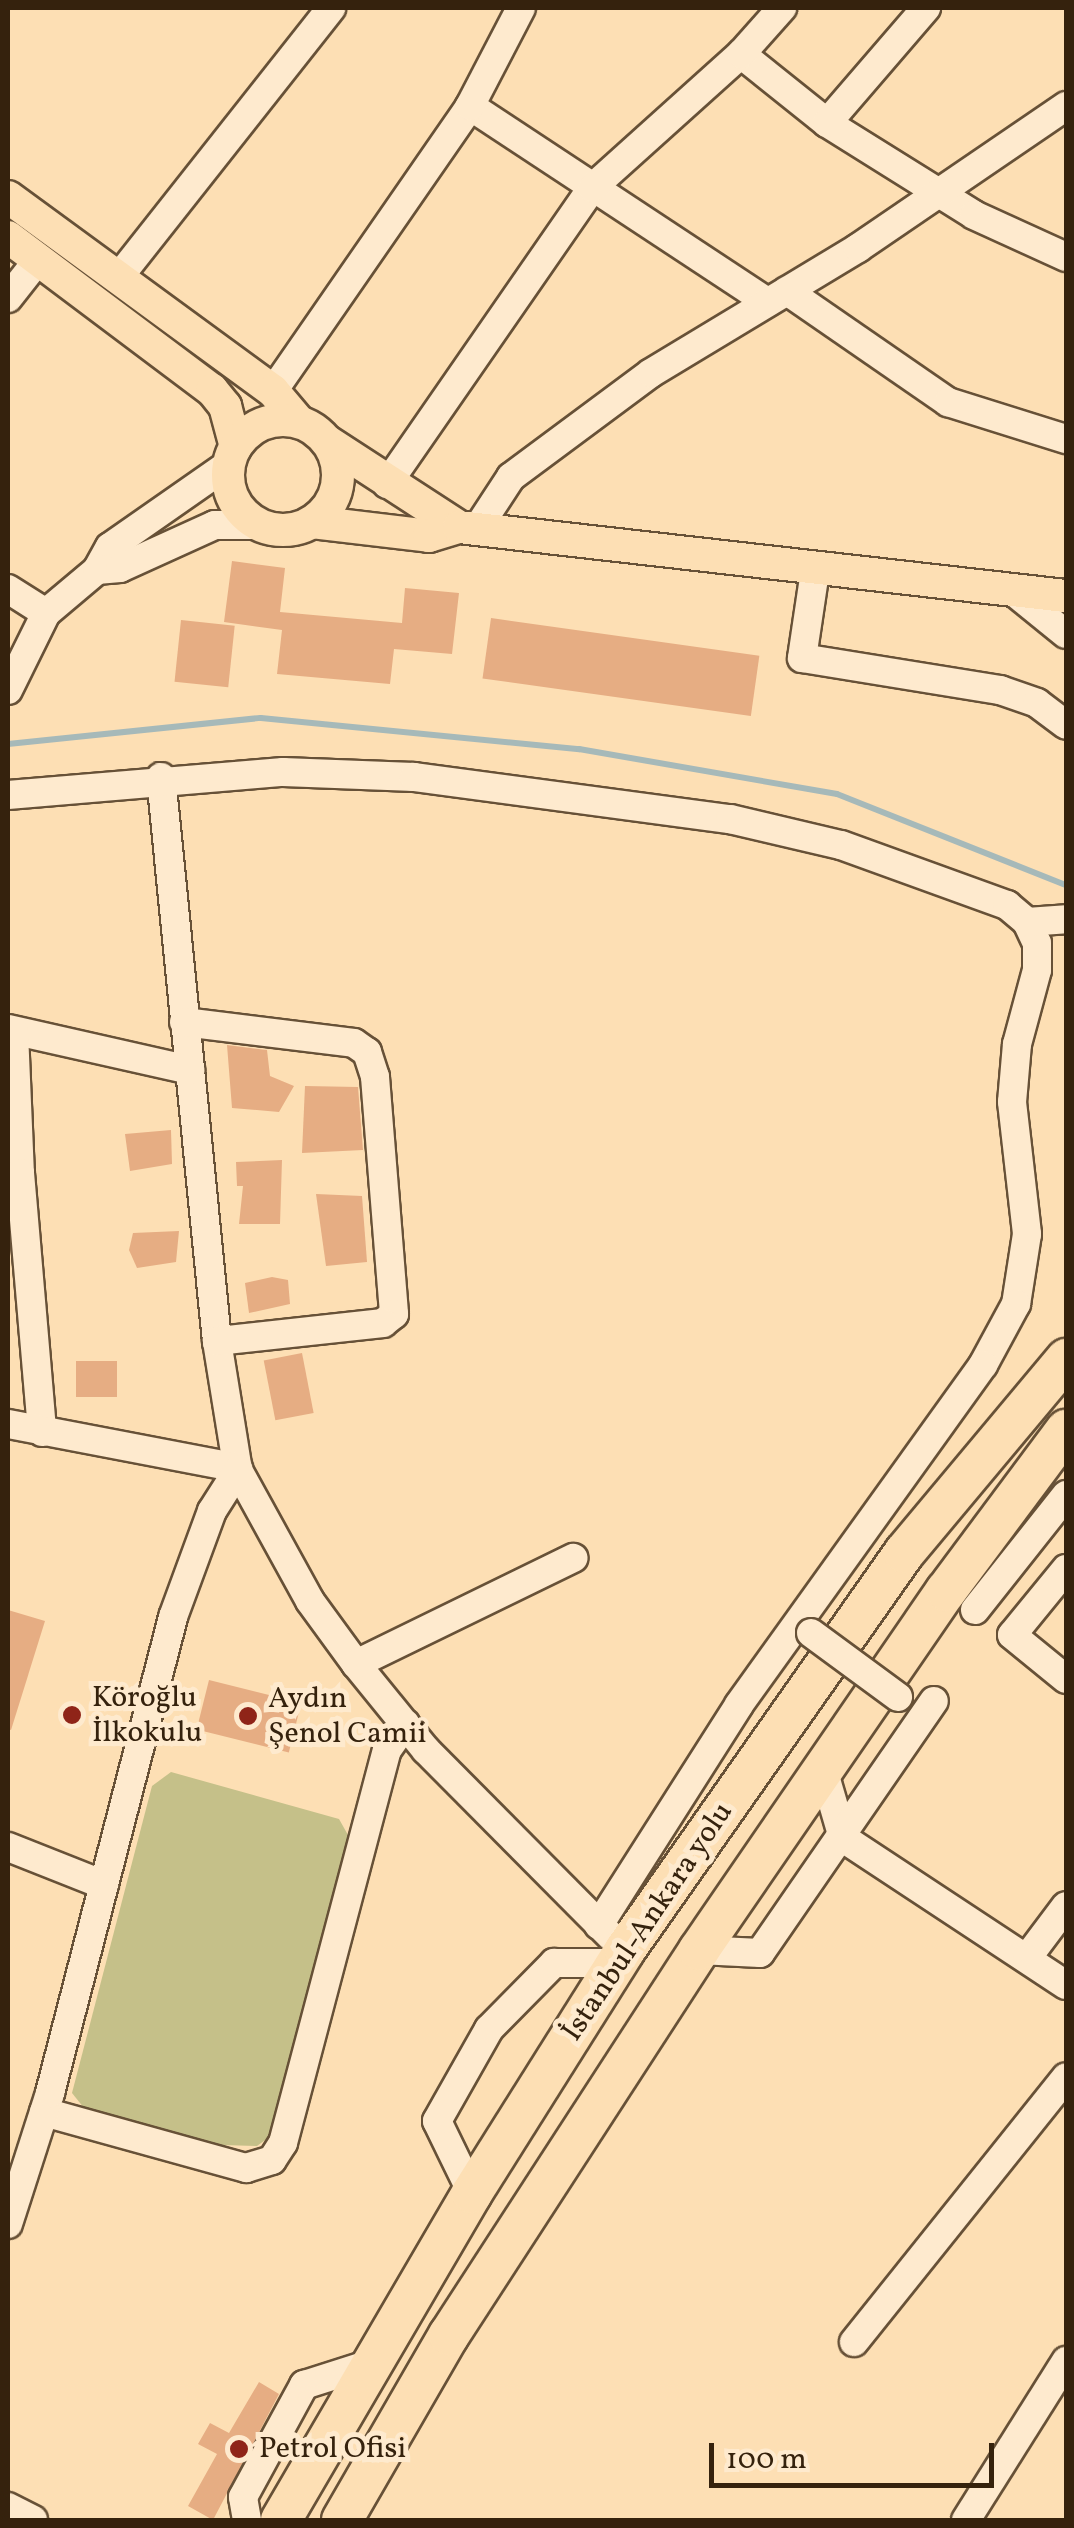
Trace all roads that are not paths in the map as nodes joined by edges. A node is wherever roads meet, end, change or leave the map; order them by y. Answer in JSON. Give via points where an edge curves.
{"nodes":[{"id":1,"x":521,"y":8,"type":"edge"},
{"id":2,"x":782,"y":8,"type":"edge"},
{"id":3,"x":926,"y":8,"type":"edge"},
{"id":4,"x":322,"y":11,"type":"edge"},
{"id":5,"x":741,"y":54,"type":"junction"},
{"id":6,"x":470,"y":106,"type":"junction"},
{"id":7,"x":1066,"y":106,"type":"edge"},
{"id":8,"x":826,"y":123,"type":"junction"},
{"id":9,"x":1054,"y":128,"type":"edge"},
{"id":10,"x":592,"y":188,"type":"junction"},
{"id":11,"x":942,"y":191,"type":"junction"},
{"id":12,"x":8,"y":197,"type":"edge"},
{"id":13,"x":8,"y":238,"type":"edge"},
{"id":14,"x":1066,"y":258,"type":"edge"},
{"id":15,"x":38,"y":260,"type":"junction"},
{"id":16,"x":118,"y":278,"type":"junction"},
{"id":17,"x":777,"y":296,"type":"junction"},
{"id":18,"x":8,"y":298,"type":"edge"},
{"id":19,"x":273,"y":390,"type":"junction"},
{"id":20,"x":299,"y":422,"type":"junction"},
{"id":21,"x":1066,"y":439,"type":"edge"},
{"id":22,"x":328,"y":442,"type":"junction"},
{"id":23,"x":232,"y":455,"type":"junction"},
{"id":24,"x":387,"y":484,"type":"junction"},
{"id":25,"x":312,"y":522,"type":"junction"},
{"id":26,"x":259,"y":525,"type":"junction"},
{"id":27,"x":468,"y":528,"type":"junction"},
{"id":28,"x":97,"y":570,"type":"junction"},
{"id":29,"x":815,"y":571,"type":"junction"},
{"id":30,"x":8,"y":589,"type":"edge"},
{"id":31,"x":1018,"y":596,"type":"junction"},
{"id":32,"x":1066,"y":596,"type":"edge"},
{"id":33,"x":46,"y":613,"type":"junction"},
{"id":34,"x":1066,"y":634,"type":"edge"},
{"id":35,"x":8,"y":688,"type":"edge"},
{"id":36,"x":1066,"y":725,"type":"edge"},
{"id":37,"x":161,"y":777,"type":"junction"},
{"id":38,"x":8,"y":795,"type":"edge"},
{"id":39,"x":1066,"y":919,"type":"edge"},
{"id":40,"x":1027,"y":922,"type":"junction"},
{"id":41,"x":184,"y":1022,"type":"junction"},
{"id":42,"x":11,"y":1030,"type":"edge"},
{"id":43,"x":190,"y":1070,"type":"junction"},
{"id":44,"x":20,"y":1172,"type":"junction"},
{"id":45,"x":8,"y":1214,"type":"edge"},
{"id":46,"x":218,"y":1342,"type":"junction"},
{"id":47,"x":1066,"y":1359,"type":"edge"},
{"id":48,"x":8,"y":1424,"type":"edge"},
{"id":49,"x":1066,"y":1430,"type":"edge"},
{"id":50,"x":42,"y":1432,"type":"junction"},
{"id":51,"x":238,"y":1469,"type":"junction"},
{"id":52,"x":1066,"y":1495,"type":"edge"},
{"id":53,"x":573,"y":1558,"type":"dead end"},
{"id":54,"x":1066,"y":1569,"type":"edge"},
{"id":55,"x":960,"y":1600,"type":"junction"},
{"id":56,"x":811,"y":1633,"type":"dead end"},
{"id":57,"x":1012,"y":1635,"type":"junction"},
{"id":58,"x":356,"y":1664,"type":"junction"},
{"id":59,"x":1066,"y":1679,"type":"edge"},
{"id":60,"x":898,"y":1696,"type":"dead end"},
{"id":61,"x":934,"y":1701,"type":"dead end"},
{"id":62,"x":406,"y":1724,"type":"junction"},
{"id":63,"x":823,"y":1769,"type":"junction"},
{"id":64,"x":842,"y":1838,"type":"junction"},
{"id":65,"x":8,"y":1846,"type":"edge"},
{"id":66,"x":104,"y":1885,"type":"junction"},
{"id":67,"x":1066,"y":1906,"type":"edge"},
{"id":68,"x":614,"y":1946,"type":"junction"},
{"id":69,"x":698,"y":1950,"type":"junction"},
{"id":70,"x":1026,"y":1958,"type":"junction"},
{"id":71,"x":1066,"y":1985,"type":"edge"},
{"id":72,"x":1066,"y":2078,"type":"edge"},
{"id":73,"x":44,"y":2112,"type":"junction"},
{"id":74,"x":472,"y":2192,"type":"junction"},
{"id":75,"x":8,"y":2218,"type":"edge"},
{"id":76,"x":854,"y":2342,"type":"dead end"},
{"id":77,"x":1066,"y":2361,"type":"edge"},
{"id":78,"x":370,"y":2364,"type":"junction"},
{"id":79,"x":8,"y":2507,"type":"edge"},
{"id":80,"x":33,"y":2520,"type":"edge"},
{"id":81,"x":247,"y":2520,"type":"edge"},
{"id":82,"x":282,"y":2520,"type":"edge"},
{"id":83,"x":342,"y":2520,"type":"edge"},
{"id":84,"x":966,"y":2520,"type":"edge"}],
"edges":[{"from":1,"to":6,"type":"street"},
{"from":2,"to":5,"type":"street"},
{"from":3,"to":8,"type":"street"},
{"from":4,"to":16,"type":"street"},
{"from":5,"to":8,"type":"street"},
{"from":5,"to":10,"type":"street"},
{"from":6,"to":10,"type":"street"},
{"from":6,"to":19,"type":"street"},
{"from":7,"to":9,"type":"street"},
{"from":8,"to":11,"type":"street"},
{"from":9,"to":11,"type":"street"},
{"from":10,"to":17,"type":"street"},
{"from":10,"to":24,"type":"street"},
{"from":11,"to":14,"type":"street","via":[[974,215]]},
{"from":11,"to":17,"type":"street"},
{"from":12,"to":16,"type":"main road"},
{"from":13,"to":15,"type":"main road"},
{"from":15,"to":18,"type":"street"},
{"from":15,"to":23,"type":"main road","via":[[212,390],[225,406]]},
{"from":16,"to":19,"type":"main road"},
{"from":17,"to":21,"type":"street","via":[[948,402]]},
{"from":17,"to":27,"type":"street","via":[[651,373],[526,464]]},
{"from":19,"to":20,"type":"main road"},
{"from":20,"to":22,"type":"main road"},
{"from":20,"to":23,"type":"main road","via":[[263,423]]},
{"from":22,"to":24,"type":"main road"},
{"from":22,"to":25,"type":"main road","via":[[339,476],[326,510]]},
{"from":23,"to":26,"type":"main road","via":[[234,499]]},
{"from":23,"to":28,"type":"street","via":[[110,547]]},
{"from":24,"to":27,"type":"main road"},
{"from":25,"to":26,"type":"main road","via":[[295,529]]},
{"from":25,"to":27,"type":"main road","via":[[430,536]]},
{"from":26,"to":28,"type":"street","via":[[215,525],[120,568]]},
{"from":27,"to":29,"type":"main road"},
{"from":28,"to":33,"type":"street"},
{"from":29,"to":31,"type":"main road"},
{"from":29,"to":36,"type":"street","via":[[802,658],[1000,690],[1037,703]]},
{"from":30,"to":33,"type":"street"},
{"from":31,"to":32,"type":"main road"},
{"from":31,"to":34,"type":"street"},
{"from":33,"to":35,"type":"street"},
{"from":37,"to":38,"type":"street"},
{"from":37,"to":40,"type":"street","via":[[414,777],[730,819],[841,844],[945,880],[1007,905]]},
{"from":37,"to":41,"type":"street"},
{"from":39,"to":40,"type":"street"},
{"from":40,"to":68,"type":"street","via":[[1037,943],[1037,970],[1017,1044],[1012,1102],[1027,1234],[1016,1304],[982,1365],[739,1706]]},
{"from":41,"to":43,"type":"street"},
{"from":41,"to":46,"type":"street","via":[[354,1043],[367,1052],[376,1077],[394,1314],[383,1323]]},
{"from":42,"to":43,"type":"street"},
{"from":42,"to":44,"type":"street"},
{"from":43,"to":46,"type":"street"},
{"from":44,"to":45,"type":"street"},
{"from":44,"to":50,"type":"street"},
{"from":46,"to":51,"type":"street"},
{"from":47,"to":68,"type":"highway","name":"İstanbul-Ankara yolu","via":[[904,1553]]},
{"from":48,"to":50,"type":"street"},
{"from":49,"to":55,"type":"highway","name":"İstanbul-Ankara yolu"},
{"from":50,"to":51,"type":"street"},
{"from":51,"to":58,"type":"street","via":[[310,1601]]},
{"from":51,"to":66,"type":"street","via":[[212,1512],[173,1617]]},
{"from":52,"to":55,"type":"street"},
{"from":53,"to":58,"type":"street"},
{"from":54,"to":57,"type":"street"},
{"from":55,"to":57,"type":"street"},
{"from":55,"to":63,"type":"highway","name":"İstanbul-Ankara yolu"},
{"from":56,"to":60,"type":"street","bridge":true},
{"from":57,"to":59,"type":"street"},
{"from":58,"to":62,"type":"street"},
{"from":61,"to":64,"type":"street"},
{"from":62,"to":68,"type":"street"},
{"from":62,"to":73,"type":"street","via":[[387,1750],[283,2143],[272,2160],[246,2168]]},
{"from":63,"to":64,"type":"street"},
{"from":63,"to":69,"type":"highway","name":"İstanbul-Ankara yolu"},
{"from":64,"to":69,"type":"street","via":[[760,1953]]},
{"from":64,"to":70,"type":"street"},
{"from":65,"to":66,"type":"street"},
{"from":66,"to":73,"type":"street"},
{"from":67,"to":70,"type":"street"},
{"from":68,"to":74,"type":"highway","name":"İstanbul-Ankara yolu"},
{"from":68,"to":74,"type":"street","via":[[554,1963],[489,2029],[437,2122]]},
{"from":69,"to":83,"type":"highway","name":"İstanbul-Ankara yolu","via":[[449,2335]]},
{"from":70,"to":71,"type":"street"},
{"from":72,"to":76,"type":"street"},
{"from":73,"to":75,"type":"street"},
{"from":74,"to":78,"type":"highway","name":"İstanbul-Ankara yolu"},
{"from":77,"to":84,"type":"street"},
{"from":78,"to":81,"type":"street","via":[[304,2386],[243,2497]]},
{"from":78,"to":82,"type":"highway","name":"İstanbul-Ankara yolu"},
{"from":79,"to":80,"type":"street"}]}
